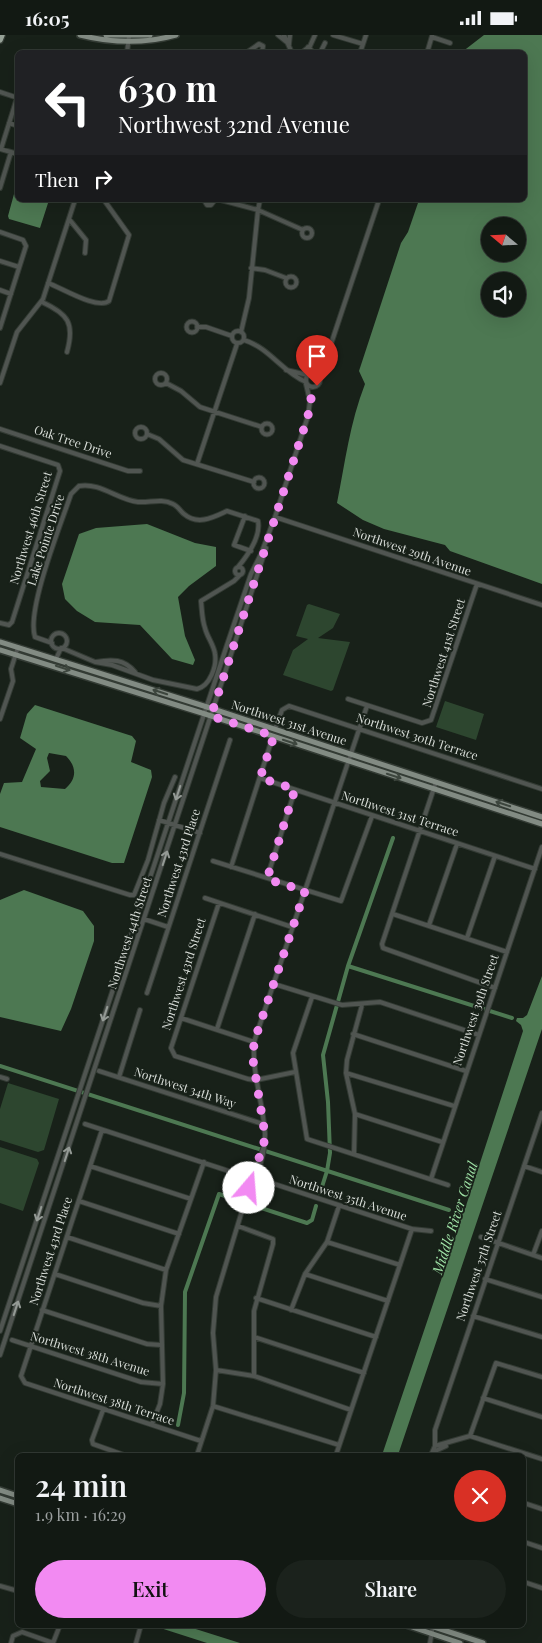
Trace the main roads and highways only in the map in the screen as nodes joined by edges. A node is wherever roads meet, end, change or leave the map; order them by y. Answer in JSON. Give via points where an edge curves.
{"nodes":[{"id":1,"x":2,"y":35,"type":"edge"},
{"id":2,"x":80,"y":35,"type":"edge"},
{"id":3,"x":106,"y":35,"type":"edge"},
{"id":4,"x":150,"y":35,"type":"edge"},
{"id":5,"x":176,"y":35,"type":"edge"},
{"id":6,"x":129,"y":39,"type":"junction"},
{"id":7,"x":0,"y":41,"type":"edge"},
{"id":8,"x":0,"y":642,"type":"edge"},
{"id":9,"x":0,"y":650,"type":"edge"},
{"id":10,"x":542,"y":817,"type":"edge"},
{"id":11,"x":542,"y":824,"type":"edge"},
{"id":12,"x":0,"y":1490,"type":"edge"},
{"id":13,"x":15,"y":1495,"type":"edge"},
{"id":14,"x":0,"y":1498,"type":"edge"},
{"id":15,"x":15,"y":1503,"type":"edge"},
{"id":16,"x":414,"y":1628,"type":"edge"},
{"id":17,"x":437,"y":1628,"type":"edge"},
{"id":18,"x":460,"y":1643,"type":"edge"},
{"id":19,"x":484,"y":1643,"type":"edge"}],
"edges":[{"from":1,"to":7,"type":"highway"},
{"from":2,"to":6,"type":"main road"},
{"from":3,"to":6,"type":"main road"},
{"from":4,"to":6,"type":"main road"},
{"from":5,"to":6,"type":"main road","via":[[153,40]]},
{"from":10,"to":8,"type":"main road","name":"Northwest 31st Avenue","one_way":true},
{"from":9,"to":11,"type":"main road","name":"Northwest 31st Avenue","one_way":true},
{"from":12,"to":13,"type":"main road"},
{"from":14,"to":15,"type":"main road"},
{"from":16,"to":18,"type":"main road"},
{"from":17,"to":19,"type":"main road"}]}
